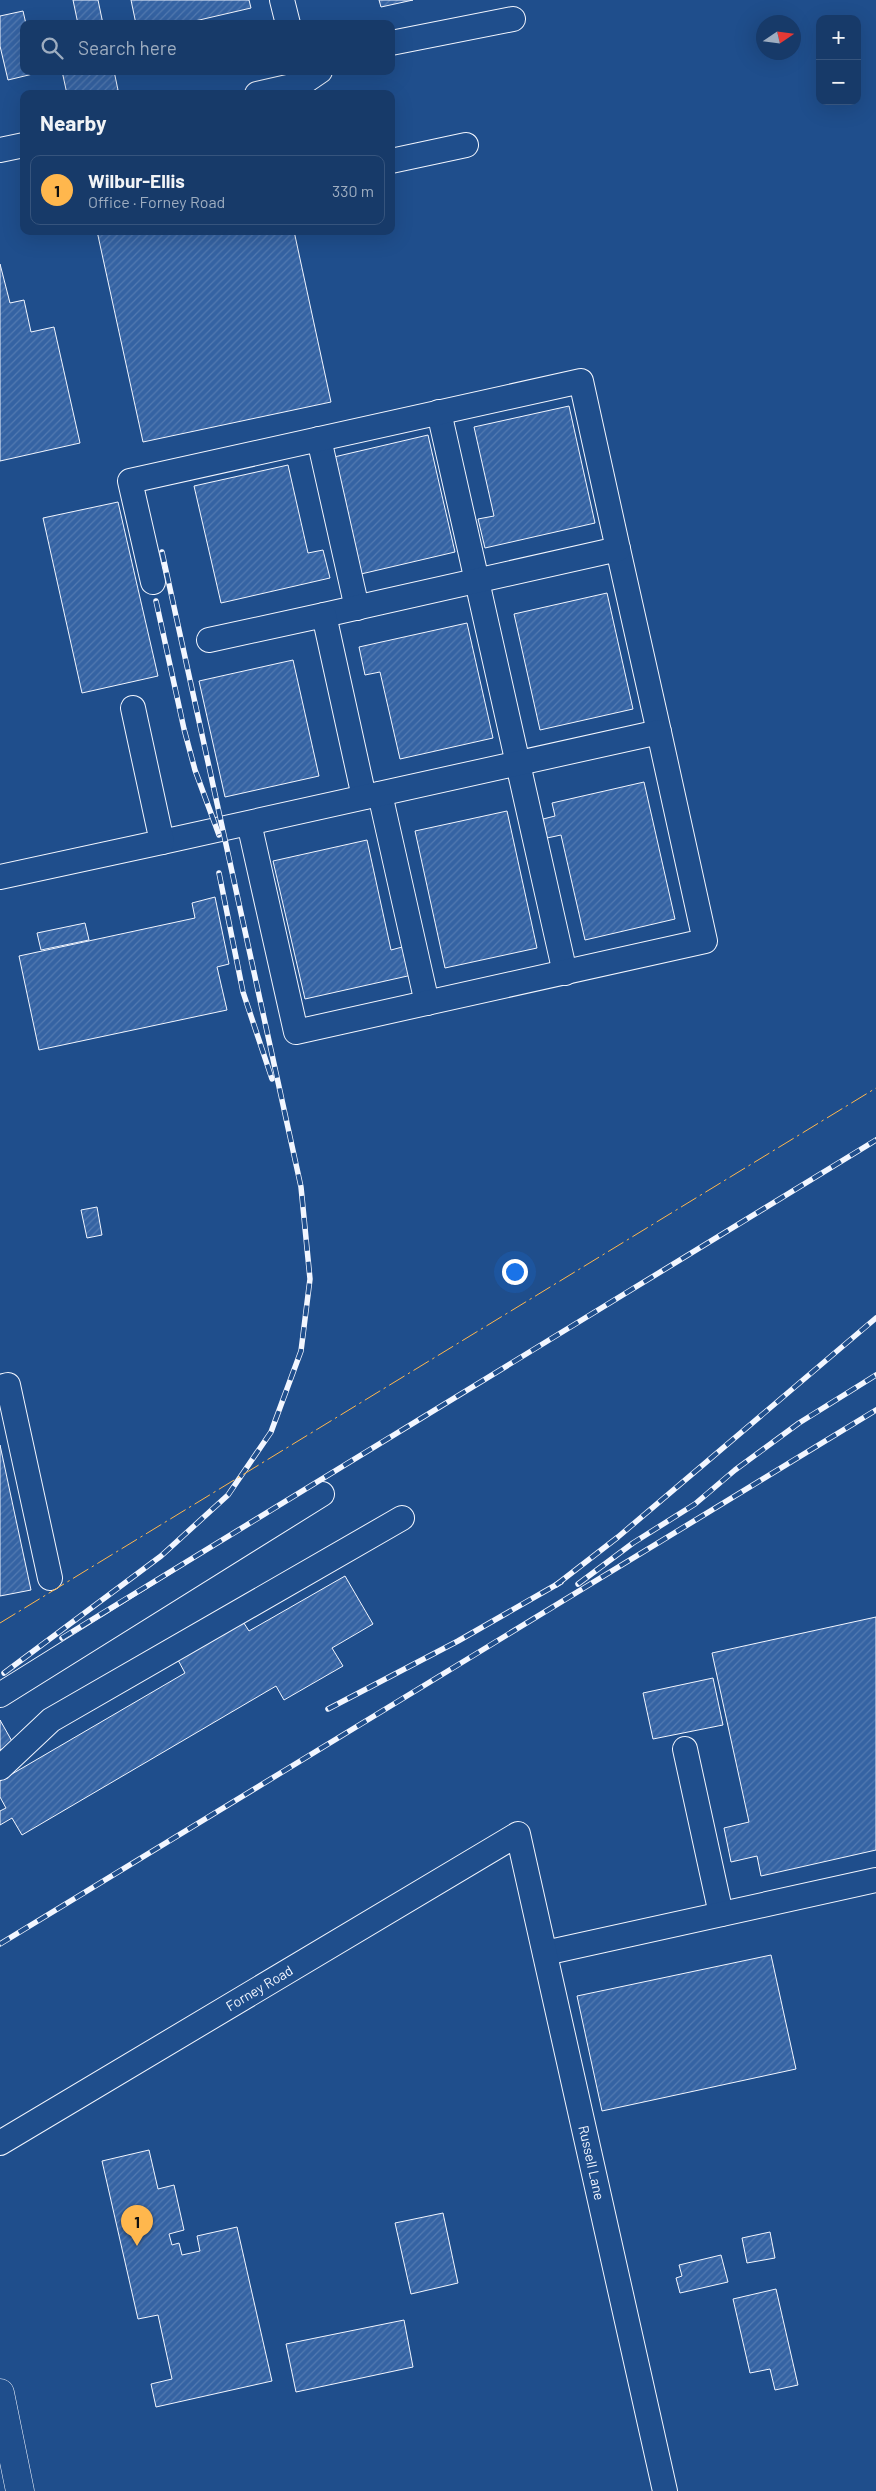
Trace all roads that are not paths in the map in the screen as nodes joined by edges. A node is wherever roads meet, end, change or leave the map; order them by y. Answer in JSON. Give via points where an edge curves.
{"nodes":[{"id":1,"x":282,"y":0,"type":"edge"},
{"id":2,"x":513,"y":18,"type":"dead end"},
{"id":3,"x":287,"y":20,"type":"edge"},
{"id":4,"x":395,"y":42,"type":"edge"},
{"id":5,"x":307,"y":76,"type":"edge"},
{"id":6,"x":269,"y":90,"type":"edge"},
{"id":7,"x":466,"y":145,"type":"dead end"},
{"id":8,"x":20,"y":146,"type":"edge"},
{"id":9,"x":0,"y":150,"type":"edge"},
{"id":10,"x":395,"y":160,"type":"edge"},
{"id":11,"x":439,"y":412,"type":"junction"},
{"id":12,"x":319,"y":439,"type":"junction"},
{"id":13,"x":618,"y":549,"type":"junction"},
{"id":14,"x":477,"y":581,"type":"junction"},
{"id":15,"x":152,"y":582,"type":"dead end"},
{"id":16,"x":357,"y":608,"type":"junction"},
{"id":17,"x":324,"y":615,"type":"junction"},
{"id":18,"x":209,"y":640,"type":"dead end"},
{"id":19,"x":133,"y":708,"type":"dead end"},
{"id":20,"x":659,"y":732,"type":"junction"},
{"id":21,"x":518,"y":763,"type":"junction"},
{"id":22,"x":372,"y":795,"type":"junction"},
{"id":23,"x":249,"y":823,"type":"junction"},
{"id":24,"x":162,"y":842,"type":"junction"},
{"id":25,"x":0,"y":877,"type":"edge"},
{"id":26,"x":564,"y":973,"type":"junction"},
{"id":27,"x":427,"y":1003,"type":"junction"},
{"id":28,"x":0,"y":1386,"type":"edge"},
{"id":29,"x":322,"y":1494,"type":"dead end"},
{"id":30,"x":402,"y":1518,"type":"dead end"},
{"id":31,"x":50,"y":1578,"type":"dead end"},
{"id":32,"x":0,"y":1695,"type":"edge"},
{"id":33,"x":685,"y":1749,"type":"dead end"},
{"id":34,"x":0,"y":1768,"type":"edge"},
{"id":35,"x":518,"y":1834,"type":"joint"},
{"id":36,"x":876,"y":1880,"type":"edge"},
{"id":37,"x":721,"y":1914,"type":"junction"},
{"id":38,"x":545,"y":1953,"type":"junction"},
{"id":39,"x":0,"y":2143,"type":"edge"},
{"id":40,"x":0,"y":2393,"type":"edge"},
{"id":41,"x":20,"y":2491,"type":"edge"},
{"id":42,"x":666,"y":2491,"type":"edge"}],
"edges":[{"from":1,"to":3,"type":"street"},
{"from":2,"to":4,"type":"street"},
{"from":5,"to":6,"type":"street"},
{"from":7,"to":10,"type":"street"},
{"from":8,"to":9,"type":"street"},
{"from":11,"to":12,"type":"street"},
{"from":11,"to":13,"type":"street","via":[[581,381]]},
{"from":11,"to":14,"type":"street"},
{"from":12,"to":15,"type":"street","via":[[130,481]]},
{"from":12,"to":16,"type":"street"},
{"from":13,"to":14,"type":"street"},
{"from":13,"to":20,"type":"street"},
{"from":14,"to":16,"type":"street"},
{"from":14,"to":21,"type":"street"},
{"from":16,"to":17,"type":"street"},
{"from":17,"to":18,"type":"street"},
{"from":17,"to":22,"type":"street"},
{"from":19,"to":24,"type":"street"},
{"from":20,"to":21,"type":"street"},
{"from":20,"to":26,"type":"street","via":[[705,941]]},
{"from":21,"to":22,"type":"street"},
{"from":21,"to":26,"type":"street"},
{"from":22,"to":23,"type":"street"},
{"from":22,"to":27,"type":"street"},
{"from":23,"to":24,"type":"street"},
{"from":23,"to":27,"type":"street","via":[[296,1032]]},
{"from":24,"to":25,"type":"street"},
{"from":26,"to":27,"type":"street"},
{"from":28,"to":31,"type":"street","via":[[8,1385]]},
{"from":29,"to":32,"type":"street"},
{"from":30,"to":34,"type":"street","via":[[51,1720]]},
{"from":33,"to":37,"type":"street"},
{"from":35,"to":38,"type":"street","name":"Russell Lane"},
{"from":35,"to":39,"type":"street","name":"Forney Road"},
{"from":36,"to":37,"type":"street"},
{"from":37,"to":38,"type":"street"},
{"from":38,"to":42,"type":"street","name":"Russell Lane"},
{"from":40,"to":41,"type":"main road"}]}
